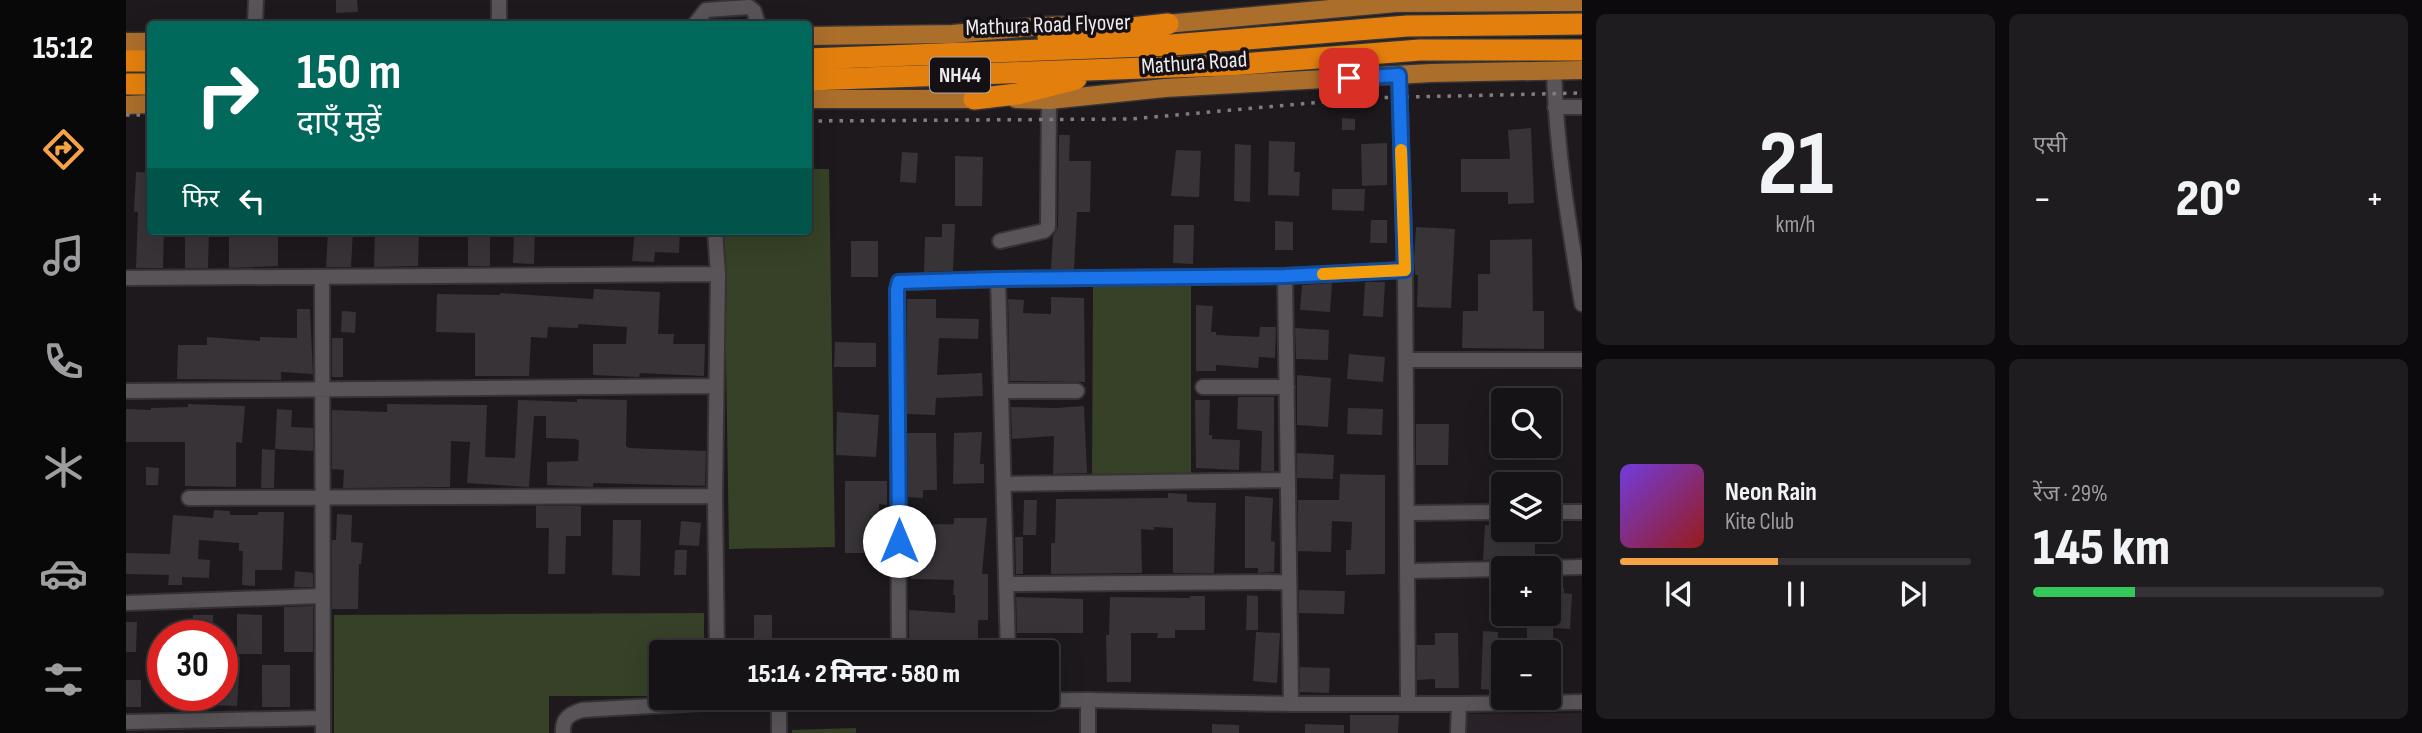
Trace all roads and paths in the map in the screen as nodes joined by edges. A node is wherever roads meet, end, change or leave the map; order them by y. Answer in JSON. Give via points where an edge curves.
{"nodes":[{"id":1,"x":256,"y":0,"type":"edge"},
{"id":2,"x":499,"y":0,"type":"edge"},
{"id":3,"x":1582,"y":2,"type":"edge"},
{"id":4,"x":255,"y":21,"type":"edge"},
{"id":5,"x":499,"y":21,"type":"edge"},
{"id":6,"x":697,"y":21,"type":"edge"},
{"id":7,"x":757,"y":21,"type":"edge"},
{"id":8,"x":1168,"y":24,"type":"junction"},
{"id":9,"x":1582,"y":24,"type":"edge"},
{"id":10,"x":812,"y":36,"type":"edge"},
{"id":11,"x":147,"y":41,"type":"edge"},
{"id":12,"x":126,"y":42,"type":"edge"},
{"id":13,"x":1582,"y":50,"type":"edge"},
{"id":14,"x":967,"y":53,"type":"junction"},
{"id":15,"x":812,"y":59,"type":"edge"},
{"id":16,"x":126,"y":61,"type":"edge"},
{"id":17,"x":147,"y":61,"type":"edge"},
{"id":18,"x":1112,"y":69,"type":"junction"},
{"id":19,"x":1554,"y":70,"type":"junction"},
{"id":20,"x":1582,"y":70,"type":"edge"},
{"id":21,"x":1399,"y":75,"type":"junction"},
{"id":22,"x":812,"y":80,"type":"edge"},
{"id":23,"x":126,"y":84,"type":"edge"},
{"id":24,"x":147,"y":84,"type":"edge"},
{"id":25,"x":812,"y":99,"type":"edge"},
{"id":26,"x":974,"y":99,"type":"junction"},
{"id":27,"x":1049,"y":100,"type":"junction"},
{"id":28,"x":147,"y":104,"type":"edge"},
{"id":29,"x":126,"y":105,"type":"edge"},
{"id":30,"x":1555,"y":107,"type":"junction"},
{"id":31,"x":1582,"y":107,"type":"edge"},
{"id":32,"x":715,"y":235,"type":"edge"},
{"id":33,"x":1000,"y":241,"type":"dead end"},
{"id":34,"x":1405,"y":270,"type":"junction"},
{"id":35,"x":718,"y":274,"type":"junction"},
{"id":36,"x":1285,"y":276,"type":"junction"},
{"id":37,"x":322,"y":277,"type":"junction"},
{"id":38,"x":126,"y":278,"type":"edge"},
{"id":39,"x":998,"y":279,"type":"junction"},
{"id":40,"x":1582,"y":304,"type":"edge"},
{"id":41,"x":1406,"y":360,"type":"junction"},
{"id":42,"x":1582,"y":360,"type":"edge"},
{"id":43,"x":716,"y":386,"type":"junction"},
{"id":44,"x":1203,"y":387,"type":"dead end"},
{"id":45,"x":1287,"y":387,"type":"junction"},
{"id":46,"x":322,"y":389,"type":"junction"},
{"id":47,"x":126,"y":391,"type":"edge"},
{"id":48,"x":1002,"y":391,"type":"junction"},
{"id":49,"x":1077,"y":391,"type":"dead end"},
{"id":50,"x":1288,"y":480,"type":"junction"},
{"id":51,"x":1004,"y":484,"type":"junction"},
{"id":52,"x":715,"y":496,"type":"junction"},
{"id":53,"x":322,"y":497,"type":"junction"},
{"id":54,"x":189,"y":498,"type":"dead end"},
{"id":55,"x":1491,"y":512,"type":"edge"},
{"id":56,"x":1561,"y":512,"type":"edge"},
{"id":57,"x":1582,"y":512,"type":"edge"},
{"id":58,"x":1408,"y":513,"type":"junction"},
{"id":59,"x":1582,"y":567,"type":"edge"},
{"id":60,"x":1561,"y":568,"type":"edge"},
{"id":61,"x":1491,"y":569,"type":"edge"},
{"id":62,"x":1408,"y":571,"type":"junction"},
{"id":63,"x":1289,"y":582,"type":"junction"},
{"id":64,"x":1006,"y":584,"type":"junction"},
{"id":65,"x":323,"y":596,"type":"junction"},
{"id":66,"x":126,"y":603,"type":"edge"},
{"id":67,"x":717,"y":640,"type":"edge"},
{"id":68,"x":900,"y":640,"type":"edge"},
{"id":69,"x":1008,"y":640,"type":"edge"},
{"id":70,"x":1059,"y":700,"type":"edge"},
{"id":71,"x":1088,"y":700,"type":"junction"},
{"id":72,"x":1582,"y":702,"type":"edge"},
{"id":73,"x":1291,"y":704,"type":"junction"},
{"id":74,"x":1408,"y":704,"type":"junction"},
{"id":75,"x":1459,"y":704,"type":"junction"},
{"id":76,"x":649,"y":705,"type":"edge"},
{"id":77,"x":779,"y":710,"type":"edge"},
{"id":78,"x":126,"y":722,"type":"edge"},
{"id":79,"x":323,"y":725,"type":"edge"},
{"id":80,"x":563,"y":733,"type":"edge"},
{"id":81,"x":779,"y":733,"type":"edge"},
{"id":82,"x":1088,"y":733,"type":"edge"},
{"id":83,"x":1458,"y":733,"type":"edge"}],
"edges":[{"from":1,"to":4,"type":"street"},
{"from":2,"to":5,"type":"street"},
{"from":3,"to":8,"type":"main road","name":"Mathura Road","via":[[1396,3]]},
{"from":6,"to":7,"type":"street","via":[[706,9],[749,7]]},
{"from":8,"to":10,"type":"main road","name":"Mathura Road"},
{"from":8,"to":14,"type":"highway","via":[[1019,41]]},
{"from":9,"to":14,"type":"highway","name":"Mathura Road Flyover","number":"NH44","via":[[1407,26],[1171,45]]},
{"from":11,"to":12,"type":"main road"},
{"from":13,"to":18,"type":"highway","name":"Mathura Road Flyover","number":"NH44","via":[[1420,50]]},
{"from":14,"to":15,"type":"highway","name":"Mathura Road Flyover","number":"NH44"},
{"from":16,"to":17,"type":"highway"},
{"from":18,"to":22,"type":"highway","name":"Mathura Road","number":"NH44"},
{"from":18,"to":26,"type":"highway","via":[[1017,94]]},
{"from":19,"to":20,"type":"main road","name":"Mathura Road"},
{"from":19,"to":21,"type":"main road","name":"Mathura Road"},
{"from":19,"to":30,"type":"street"},
{"from":21,"to":27,"type":"main road","name":"Mathura Road","via":[[1165,88]]},
{"from":21,"to":34,"type":"street"},
{"from":23,"to":24,"type":"highway"},
{"from":25,"to":26,"type":"main road","name":"Mathura Road"},
{"from":26,"to":27,"type":"main road","name":"Mathura Road"},
{"from":27,"to":33,"type":"street","via":[[1048,227]]},
{"from":28,"to":29,"type":"main road"},
{"from":30,"to":31,"type":"street"},
{"from":30,"to":40,"type":"street"},
{"from":32,"to":35,"type":"street"},
{"from":34,"to":36,"type":"street"},
{"from":34,"to":41,"type":"street"},
{"from":35,"to":37,"type":"street"},
{"from":35,"to":43,"type":"street"},
{"from":36,"to":39,"type":"street"},
{"from":36,"to":45,"type":"street"},
{"from":37,"to":38,"type":"street"},
{"from":37,"to":46,"type":"street"},
{"from":39,"to":48,"type":"street"},
{"from":39,"to":68,"type":"street","via":[[899,282]]},
{"from":41,"to":42,"type":"street"},
{"from":41,"to":58,"type":"street"},
{"from":43,"to":46,"type":"street"},
{"from":43,"to":52,"type":"street"},
{"from":44,"to":45,"type":"street"},
{"from":45,"to":50,"type":"street"},
{"from":46,"to":47,"type":"street"},
{"from":46,"to":53,"type":"street"},
{"from":48,"to":49,"type":"street"},
{"from":48,"to":51,"type":"street"},
{"from":50,"to":51,"type":"street"},
{"from":50,"to":63,"type":"street"},
{"from":51,"to":64,"type":"street"},
{"from":52,"to":53,"type":"street"},
{"from":52,"to":67,"type":"street"},
{"from":53,"to":54,"type":"street"},
{"from":53,"to":65,"type":"street"},
{"from":55,"to":58,"type":"street"},
{"from":56,"to":57,"type":"street"},
{"from":58,"to":62,"type":"street"},
{"from":59,"to":60,"type":"street"},
{"from":61,"to":62,"type":"street"},
{"from":62,"to":74,"type":"street"},
{"from":63,"to":64,"type":"street"},
{"from":63,"to":73,"type":"street"},
{"from":64,"to":69,"type":"street"},
{"from":65,"to":66,"type":"street"},
{"from":65,"to":79,"type":"street"},
{"from":70,"to":71,"type":"street"},
{"from":71,"to":73,"type":"street"},
{"from":71,"to":82,"type":"street"},
{"from":72,"to":75,"type":"street"},
{"from":73,"to":74,"type":"street"},
{"from":74,"to":75,"type":"street"},
{"from":75,"to":83,"type":"street"},
{"from":76,"to":80,"type":"street","via":[[570,713]]},
{"from":77,"to":81,"type":"street"},
{"from":78,"to":79,"type":"street"}]}
